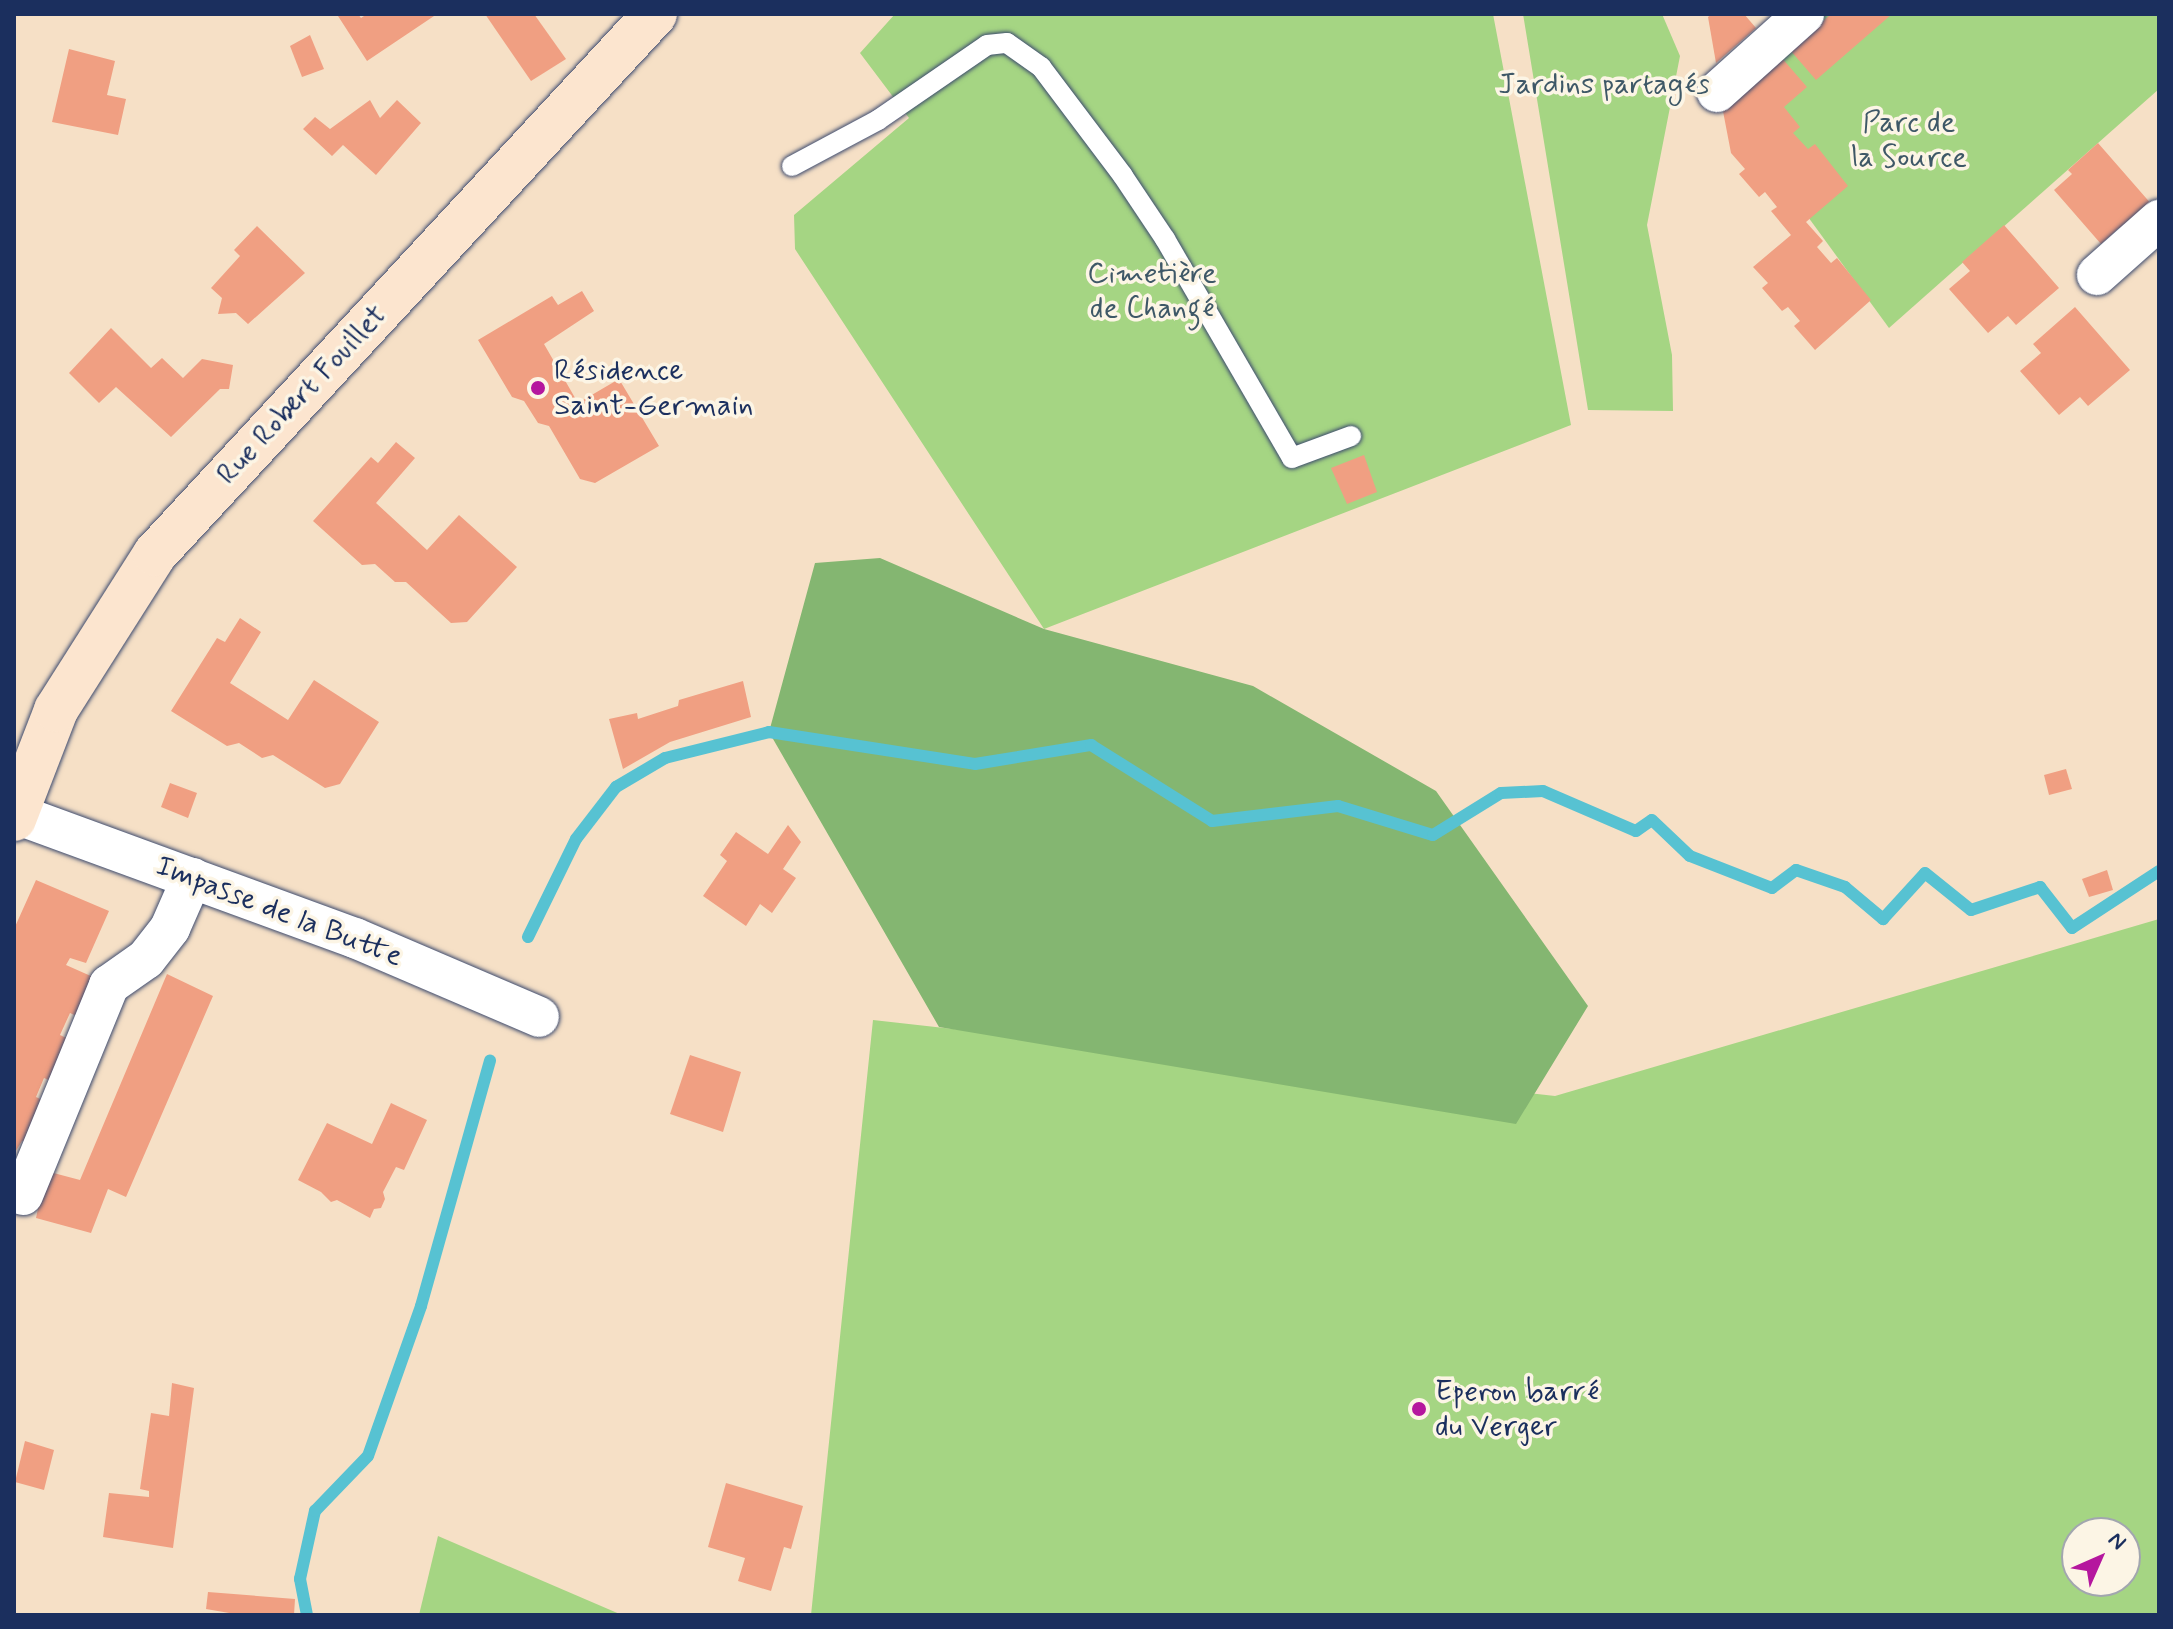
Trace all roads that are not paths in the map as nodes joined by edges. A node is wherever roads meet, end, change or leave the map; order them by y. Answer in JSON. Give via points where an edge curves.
{"nodes":[{"id":1,"x":655,"y":14,"type":"edge"},
{"id":2,"x":1804,"y":14,"type":"edge"},
{"id":3,"x":1717,"y":92,"type":"dead end"},
{"id":4,"x":792,"y":166,"type":"dead end"},
{"id":5,"x":2159,"y":220,"type":"edge"},
{"id":6,"x":2097,"y":275,"type":"dead end"},
{"id":7,"x":1351,"y":436,"type":"dead end"},
{"id":8,"x":15,"y":817,"type":"edge"},
{"id":9,"x":192,"y":878,"type":"junction"},
{"id":10,"x":539,"y":1017,"type":"dead end"},
{"id":11,"x":23,"y":1195,"type":"dead end"}],
"edges":[{"from":1,"to":8,"type":"street","name":"Rue Robert Fouillet","via":[[155,554],[56,710]]},
{"from":2,"to":3,"type":"street"},
{"from":4,"to":7,"type":"lane","via":[[878,120],[987,45],[1007,43],[1041,67],[1123,176],[1292,458]]},
{"from":5,"to":6,"type":"street"},
{"from":8,"to":9,"type":"street","name":"Impasse de la Butte"},
{"from":9,"to":10,"type":"street","name":"Impasse de la Butte","via":[[355,938]]},
{"from":9,"to":11,"type":"street","via":[[170,928],[146,959],[109,985]]}]}
